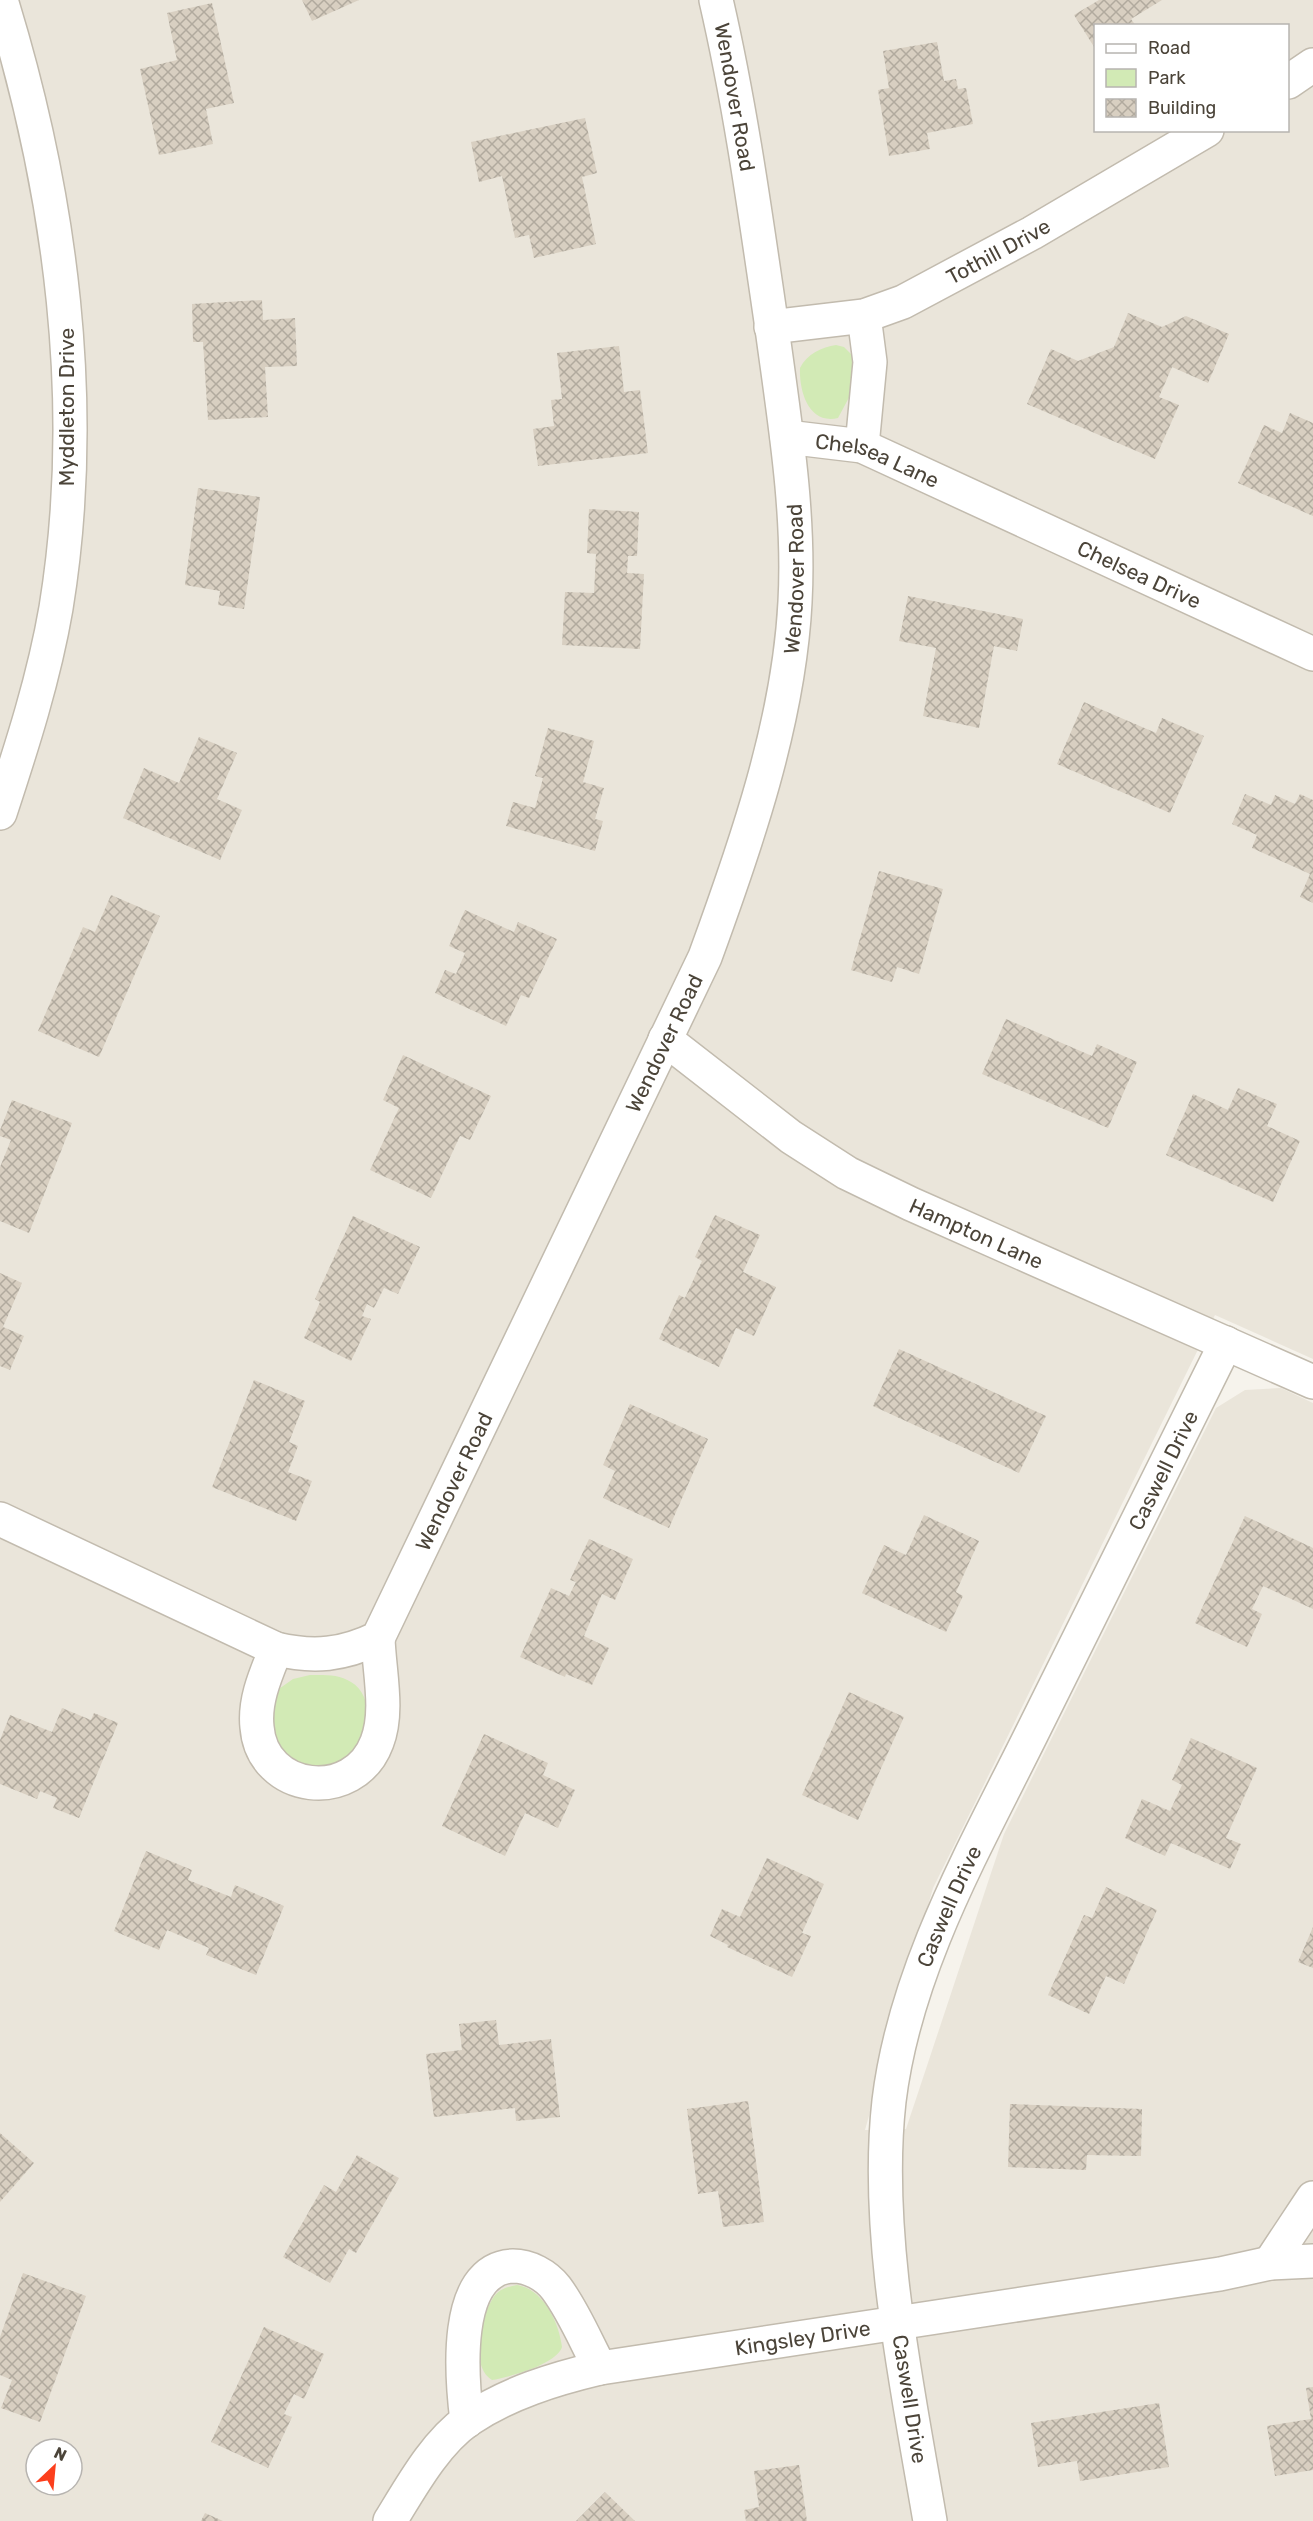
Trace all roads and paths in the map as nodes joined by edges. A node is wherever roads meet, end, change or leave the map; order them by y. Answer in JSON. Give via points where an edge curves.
{"nodes":[{"id":1,"x":2,"y":0,"type":"edge"},
{"id":2,"x":716,"y":0,"type":"edge"},
{"id":3,"x":1313,"y":65,"type":"edge"},
{"id":4,"x":1289,"y":81,"type":"edge"},
{"id":5,"x":1204,"y":132,"type":"edge"},
{"id":6,"x":864,"y":315,"type":"junction"},
{"id":7,"x":771,"y":327,"type":"junction"},
{"id":8,"x":787,"y":437,"type":"junction"},
{"id":9,"x":862,"y":446,"type":"junction"},
{"id":10,"x":965,"y":493,"type":"joint"},
{"id":11,"x":1313,"y":654,"type":"edge"},
{"id":12,"x":0,"y":813,"type":"edge"},
{"id":13,"x":665,"y":1039,"type":"junction"},
{"id":14,"x":1226,"y":1343,"type":"junction"},
{"id":15,"x":1313,"y":1382,"type":"edge"},
{"id":16,"x":0,"y":1519,"type":"edge"},
{"id":17,"x":378,"y":1638,"type":"junction"},
{"id":18,"x":276,"y":1648,"type":"junction"},
{"id":19,"x":1313,"y":2198,"type":"edge"},
{"id":20,"x":1313,"y":2261,"type":"edge"},
{"id":21,"x":1270,"y":2263,"type":"junction"},
{"id":22,"x":898,"y":2322,"type":"junction"},
{"id":23,"x":600,"y":2368,"type":"junction"},
{"id":24,"x":467,"y":2421,"type":"junction"},
{"id":25,"x":390,"y":2521,"type":"edge"},
{"id":26,"x":930,"y":2521,"type":"edge"}],
"edges":[{"from":1,"to":12,"type":"street","name":"Myddleton Drive","via":[[41,149],[52,212],[66,326],[68,478],[56,608],[30,721]]},
{"from":2,"to":7,"type":"street","name":"Wendover Road","via":[[737,100]]},
{"from":3,"to":4,"type":"street"},
{"from":5,"to":6,"type":"street","name":"Tothill Drive","via":[[1032,233],[903,302]]},
{"from":6,"to":7,"type":"street","name":"Tothill Drive"},
{"from":6,"to":9,"type":"street","via":[[870,362]]},
{"from":7,"to":8,"type":"street","name":"Wendover Road"},
{"from":8,"to":9,"type":"street","name":"Chelsea Lane"},
{"from":8,"to":13,"type":"street","name":"Wendover Road","via":[[795,536],[795,602],[779,707],[738,866],[705,957]]},
{"from":9,"to":10,"type":"street","name":"Chelsea Lane"},
{"from":10,"to":11,"type":"street","name":"Chelsea Drive"},
{"from":13,"to":14,"type":"street","name":"Hampton Lane","via":[[791,1137],[847,1173]]},
{"from":13,"to":17,"type":"street","name":"Wendover Road"},
{"from":14,"to":15,"type":"street","name":"Hampton Lane"},
{"from":14,"to":22,"type":"street","name":"Caswell Drive","via":[[947,1903],[917,1986],[899,2042],[886,2146]]},
{"from":16,"to":18,"type":"street"},
{"from":17,"to":18,"type":"street","via":[[356,1649],[326,1655],[303,1655]]},
{"from":17,"to":18,"type":"street","via":[[383,1716],[377,1743],[364,1764],[348,1777],[328,1784],[305,1783],[281,1773],[263,1751],[256,1729],[257,1703]]},
{"from":19,"to":21,"type":"street"},
{"from":20,"to":21,"type":"street","name":"Kingsley Drive"},
{"from":21,"to":22,"type":"street","name":"Kingsley Drive","via":[[1220,2274]]},
{"from":22,"to":23,"type":"street","name":"Kingsley Drive"},
{"from":22,"to":26,"type":"street","name":"Caswell Drive"},
{"from":23,"to":24,"type":"street","name":"Kingsley Drive","via":[[512,2395]]},
{"from":23,"to":24,"type":"street","via":[[555,2287],[537,2271],[506,2267],[483,2279],[465,2326],[463,2387]]},
{"from":24,"to":25,"type":"street","name":"Kingsley Drive","via":[[436,2452]]}]}
